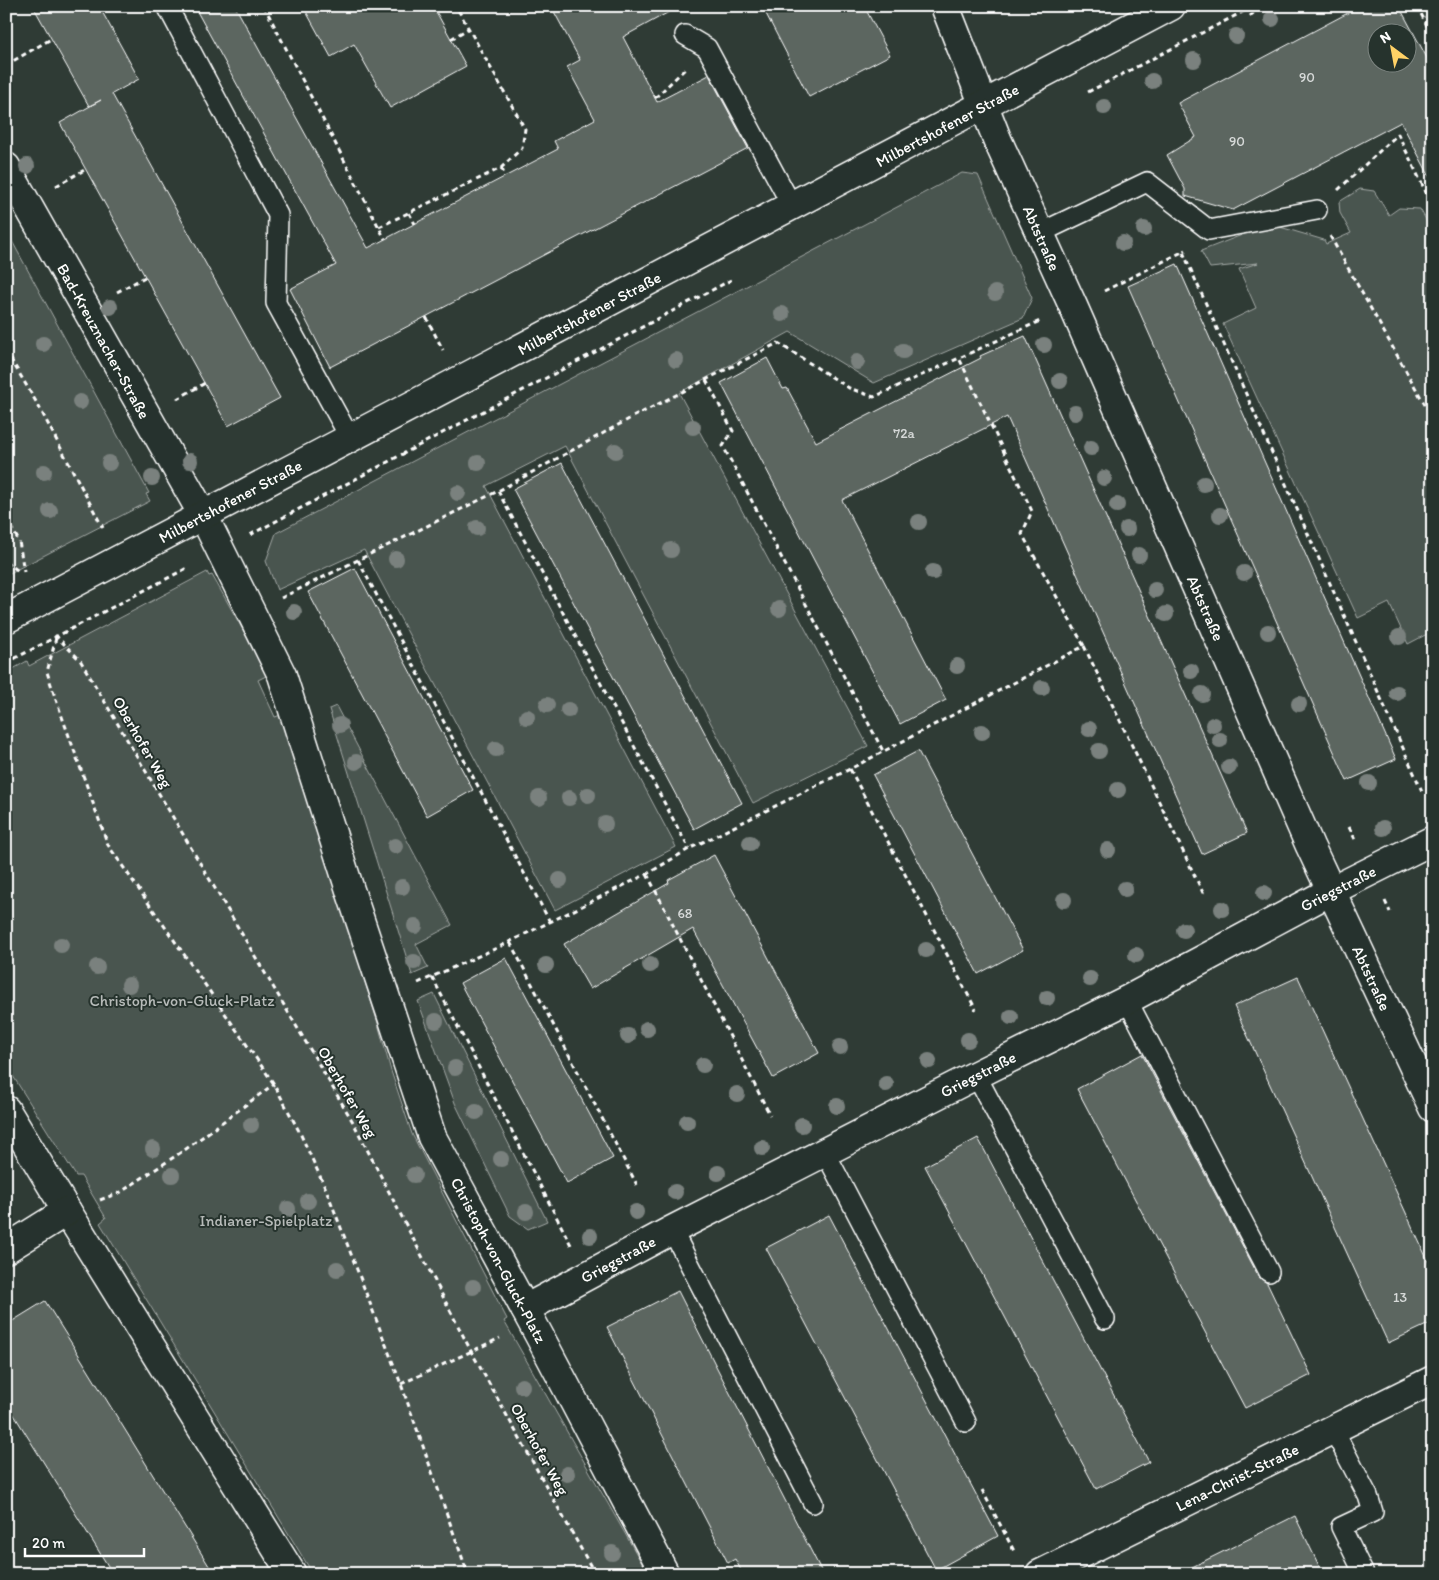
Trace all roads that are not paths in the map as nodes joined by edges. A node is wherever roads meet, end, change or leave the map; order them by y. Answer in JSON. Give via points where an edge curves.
{"nodes":[{"id":1,"x":167,"y":6,"type":"edge"},
{"id":2,"x":946,"y":6,"type":"edge"},
{"id":3,"x":1171,"y":6,"type":"edge"},
{"id":4,"x":685,"y":36,"type":"dead end"},
{"id":5,"x":983,"y":106,"type":"junction"},
{"id":6,"x":6,"y":167,"type":"edge"},
{"id":7,"x":792,"y":206,"type":"junction"},
{"id":8,"x":1317,"y":210,"type":"road end"},
{"id":9,"x":1040,"y":233,"type":"junction"},
{"id":10,"x":350,"y":438,"type":"junction"},
{"id":11,"x":203,"y":515,"type":"junction"},
{"id":12,"x":6,"y":619,"type":"edge"},
{"id":13,"x":1433,"y":840,"type":"edge"},
{"id":14,"x":1331,"y":891,"type":"junction"},
{"id":15,"x":1127,"y":1000,"type":"junction"},
{"id":16,"x":976,"y":1075,"type":"junction"},
{"id":17,"x":1433,"y":1108,"type":"edge"},
{"id":18,"x":6,"y":1110,"type":"edge"},
{"id":19,"x":825,"y":1152,"type":"junction"},
{"id":20,"x":67,"y":1211,"type":"junction"},
{"id":21,"x":672,"y":1230,"type":"junction"},
{"id":22,"x":6,"y":1249,"type":"edge"},
{"id":23,"x":1269,"y":1272,"type":"dead end"},
{"id":24,"x":525,"y":1309,"type":"junction"},
{"id":25,"x":1105,"y":1319,"type":"dead end"},
{"id":26,"x":1433,"y":1380,"type":"edge"},
{"id":27,"x":966,"y":1422,"type":"dead end"},
{"id":28,"x":1333,"y":1430,"type":"junction"},
{"id":29,"x":813,"y":1504,"type":"dead end"},
{"id":30,"x":292,"y":1574,"type":"edge"},
{"id":31,"x":665,"y":1574,"type":"edge"},
{"id":32,"x":1040,"y":1574,"type":"edge"},
{"id":33,"x":1364,"y":1574,"type":"edge"}],
"edges":[{"from":1,"to":10,"type":"lane","via":[[278,215],[276,303]]},
{"from":2,"to":5,"type":"street","name":"Abtstraße"},
{"from":3,"to":5,"type":"street","name":"Milbertshofener Straße"},
{"from":4,"to":7,"type":"lane","via":[[707,48]]},
{"from":5,"to":7,"type":"street","name":"Milbertshofener Straße"},
{"from":5,"to":9,"type":"street","name":"Abtstraße"},
{"from":6,"to":11,"type":"street","name":"Bad-Kreuznacher-Straße"},
{"from":7,"to":10,"type":"street","name":"Milbertshofener Straße"},
{"from":8,"to":9,"type":"lane","via":[[1209,230],[1147,182]]},
{"from":9,"to":14,"type":"street","name":"Abtstraße"},
{"from":10,"to":11,"type":"street","name":"Milbertshofener Straße"},
{"from":11,"to":12,"type":"street","name":"Milbertshofener Straße"},
{"from":11,"to":24,"type":"street","name":"Christoph-von-Gluck-Platz","via":[[282,675],[432,1137]]},
{"from":13,"to":14,"type":"street","name":"Griegstraße"},
{"from":14,"to":15,"type":"street","name":"Griegstraße"},
{"from":14,"to":17,"type":"street","name":"Abtstraße"},
{"from":15,"to":16,"type":"street","name":"Griegstraße"},
{"from":15,"to":23,"type":"lane"},
{"from":16,"to":19,"type":"street","name":"Griegstraße"},
{"from":16,"to":25,"type":"lane"},
{"from":18,"to":20,"type":"street"},
{"from":19,"to":21,"type":"street","name":"Griegstraße"},
{"from":19,"to":27,"type":"lane"},
{"from":20,"to":22,"type":"street"},
{"from":20,"to":30,"type":"street"},
{"from":21,"to":24,"type":"street","name":"Griegstraße"},
{"from":21,"to":29,"type":"lane"},
{"from":24,"to":31,"type":"street","name":"Christoph-von-Gluck-Platz"},
{"from":26,"to":28,"type":"street","name":"Lena-Christ-Straße"},
{"from":28,"to":32,"type":"street","name":"Lena-Christ-Straße"},
{"from":28,"to":33,"type":"lane","via":[[1368,1496],[1373,1512],[1341,1527]]}]}
